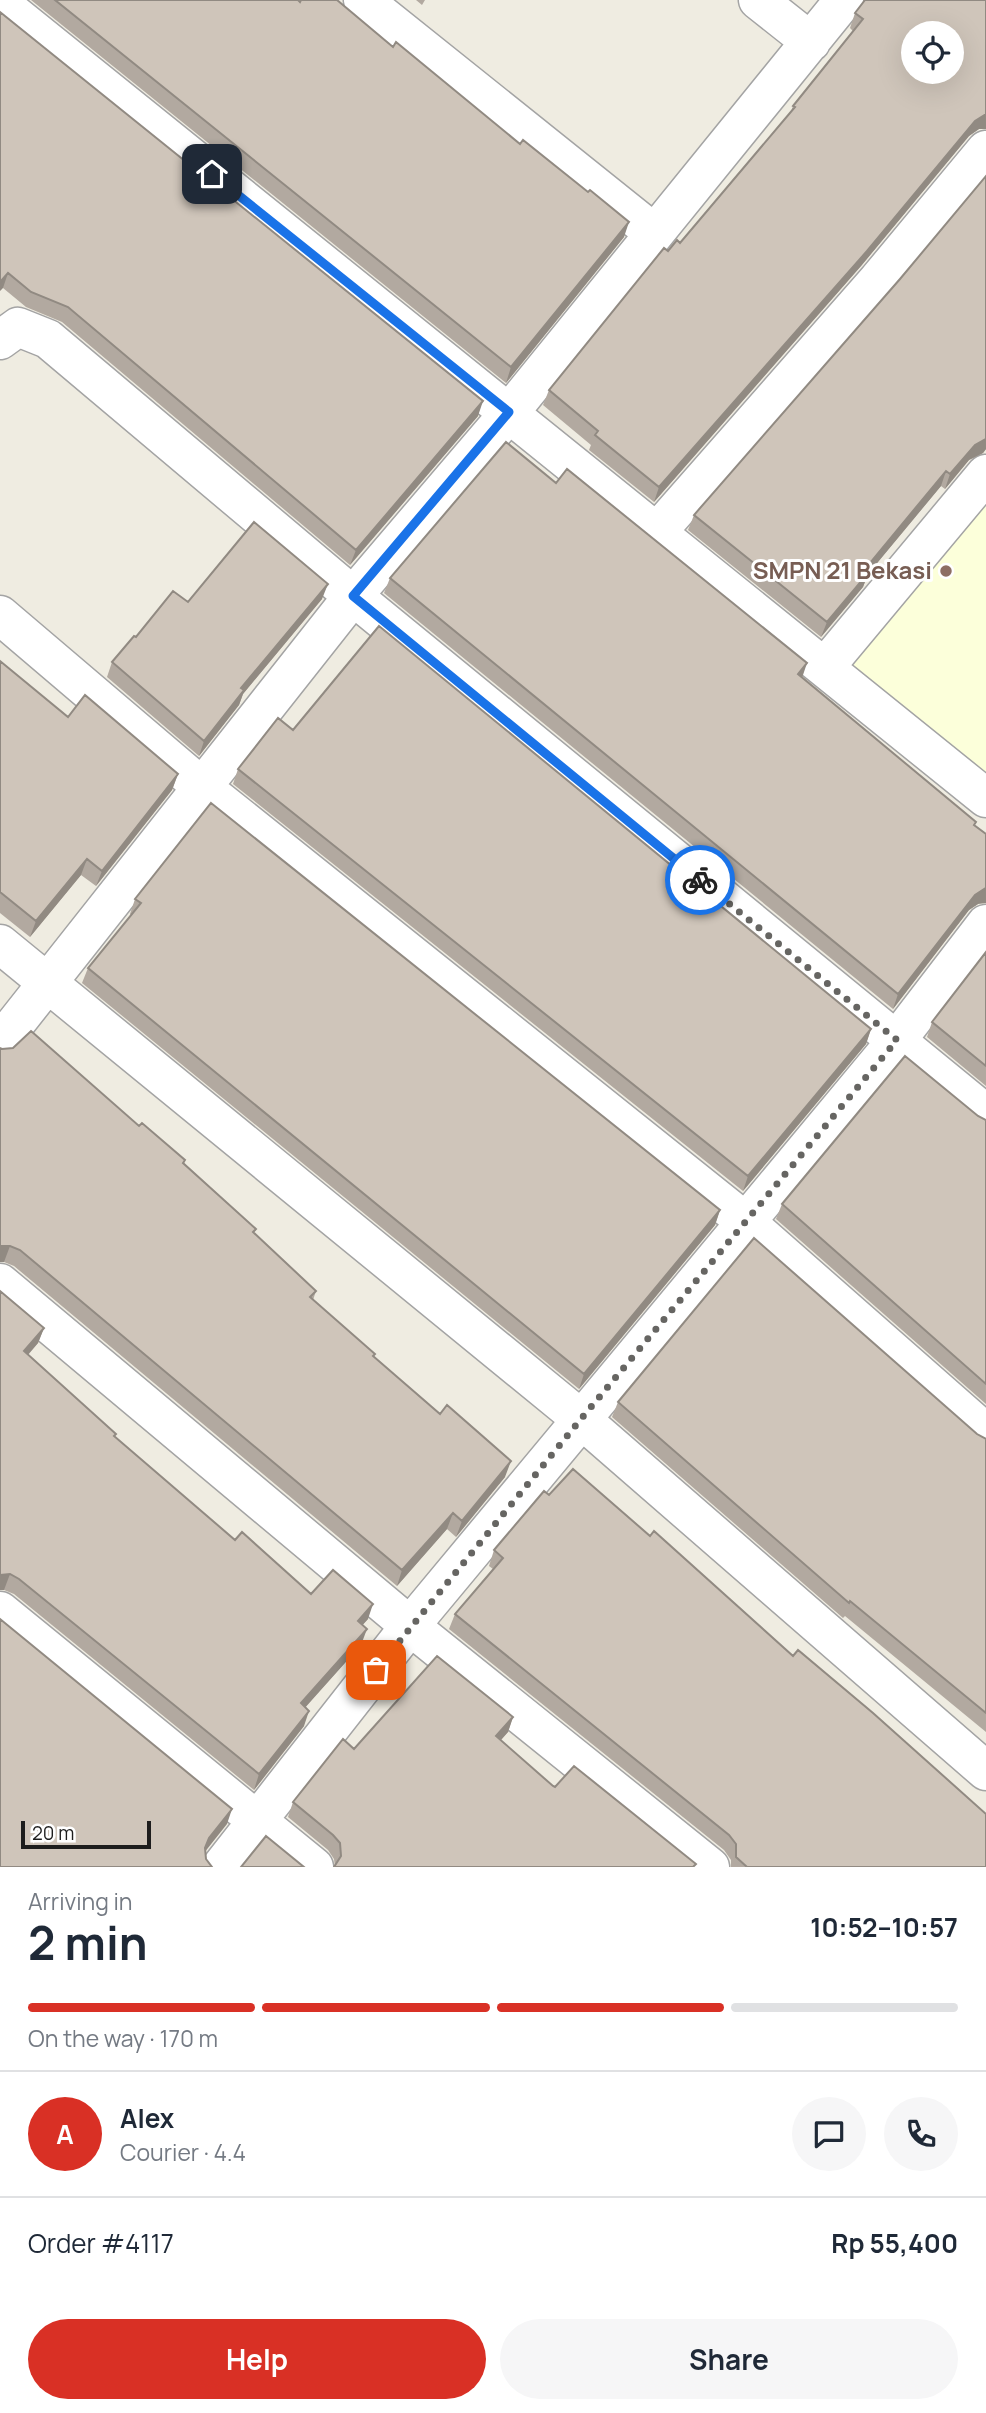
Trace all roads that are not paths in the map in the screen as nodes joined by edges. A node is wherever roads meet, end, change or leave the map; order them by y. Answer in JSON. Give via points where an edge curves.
{"nodes":[{"id":1,"x":363,"y":0,"type":"edge"},
{"id":2,"x":758,"y":0,"type":"edge"},
{"id":3,"x":844,"y":0,"type":"edge"},
{"id":4,"x":0,"y":3,"type":"edge"},
{"id":5,"x":811,"y":42,"type":"junction"},
{"id":6,"x":986,"y":150,"type":"edge"},
{"id":7,"x":653,"y":233,"type":"junction"},
{"id":8,"x":0,"y":340,"type":"edge"},
{"id":9,"x":509,"y":412,"type":"junction"},
{"id":10,"x":986,"y":474,"type":"edge"},
{"id":11,"x":657,"y":532,"type":"junction"},
{"id":12,"x":353,"y":596,"type":"junction"},
{"id":13,"x":0,"y":615,"type":"edge"},
{"id":14,"x":825,"y":667,"type":"junction"},
{"id":15,"x":202,"y":787,"type":"junction"},
{"id":16,"x":986,"y":798,"type":"edge"},
{"id":17,"x":986,"y":923,"type":"edge"},
{"id":18,"x":0,"y":944,"type":"edge"},
{"id":19,"x":49,"y":982,"type":"junction"},
{"id":20,"x":897,"y":1040,"type":"junction"},
{"id":21,"x":0,"y":1043,"type":"edge"},
{"id":22,"x":986,"y":1114,"type":"edge"},
{"id":23,"x":746,"y":1222,"type":"junction"},
{"id":24,"x":0,"y":1283,"type":"edge"},
{"id":25,"x":581,"y":1419,"type":"junction"},
{"id":26,"x":986,"y":1433,"type":"edge"},
{"id":27,"x":0,"y":1611,"type":"edge"},
{"id":28,"x":410,"y":1626,"type":"junction"},
{"id":29,"x":986,"y":1771,"type":"edge"},
{"id":30,"x":258,"y":1822,"type":"junction"},
{"id":31,"x":222,"y":1867,"type":"edge"},
{"id":32,"x":314,"y":1867,"type":"edge"},
{"id":33,"x":710,"y":1867,"type":"edge"}],
"edges":[{"from":1,"to":7,"type":"street"},
{"from":2,"to":5,"type":"street"},
{"from":3,"to":5,"type":"street"},
{"from":4,"to":9,"type":"street"},
{"from":5,"to":7,"type":"street"},
{"from":6,"to":11,"type":"street"},
{"from":7,"to":9,"type":"street"},
{"from":8,"to":12,"type":"street","via":[[18,327],[48,339]]},
{"from":9,"to":11,"type":"street"},
{"from":9,"to":12,"type":"street"},
{"from":10,"to":14,"type":"street"},
{"from":11,"to":14,"type":"street"},
{"from":12,"to":15,"type":"street"},
{"from":12,"to":20,"type":"street"},
{"from":13,"to":15,"type":"street"},
{"from":14,"to":16,"type":"street"},
{"from":15,"to":19,"type":"street"},
{"from":15,"to":23,"type":"street"},
{"from":17,"to":20,"type":"street"},
{"from":18,"to":19,"type":"street"},
{"from":19,"to":21,"type":"street"},
{"from":19,"to":25,"type":"street"},
{"from":20,"to":22,"type":"street"},
{"from":20,"to":23,"type":"street"},
{"from":23,"to":25,"type":"street"},
{"from":23,"to":26,"type":"street"},
{"from":24,"to":28,"type":"street"},
{"from":25,"to":28,"type":"street"},
{"from":25,"to":29,"type":"street"},
{"from":27,"to":30,"type":"street"},
{"from":28,"to":30,"type":"street"},
{"from":28,"to":33,"type":"street"},
{"from":30,"to":31,"type":"street"},
{"from":30,"to":32,"type":"street"}]}
